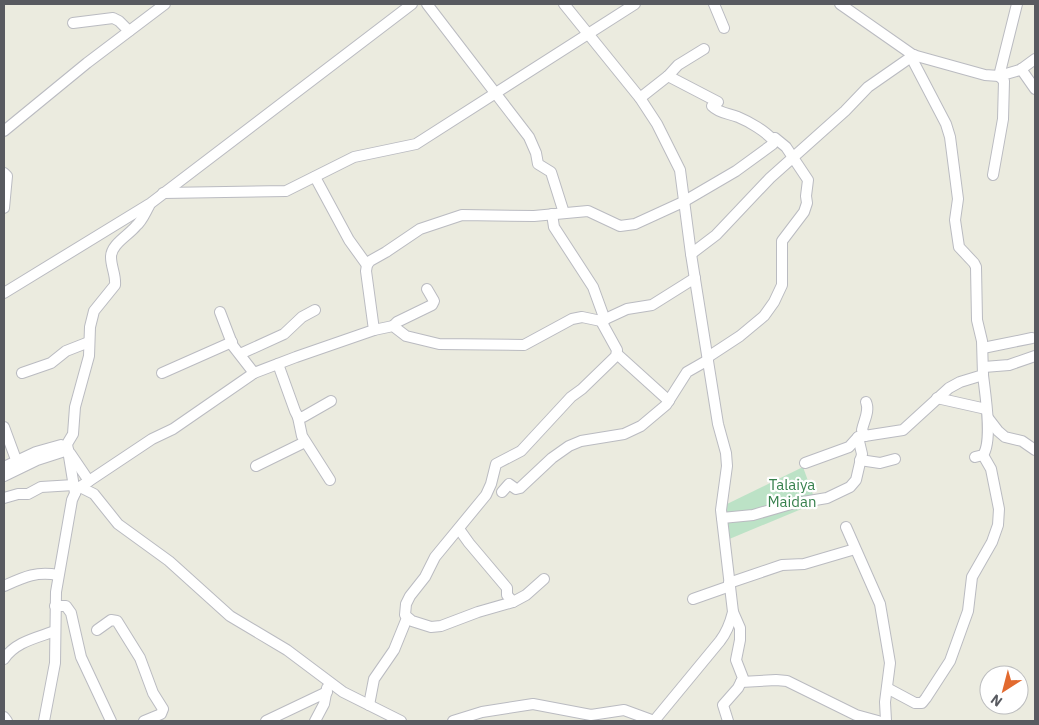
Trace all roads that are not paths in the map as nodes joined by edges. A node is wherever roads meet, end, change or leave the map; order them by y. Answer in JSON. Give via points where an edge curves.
{"nodes":[{"id":1,"x":165,"y":4,"type":"edge"},
{"id":2,"x":412,"y":4,"type":"edge"},
{"id":3,"x":427,"y":4,"type":"edge"},
{"id":4,"x":564,"y":4,"type":"edge"},
{"id":5,"x":635,"y":4,"type":"edge"},
{"id":6,"x":714,"y":4,"type":"edge"},
{"id":7,"x":840,"y":4,"type":"edge"},
{"id":8,"x":1017,"y":4,"type":"edge"},
{"id":9,"x":74,"y":23,"type":"dead end"},
{"id":10,"x":724,"y":28,"type":"dead end"},
{"id":11,"x":129,"y":31,"type":"junction"},
{"id":12,"x":588,"y":34,"type":"junction"},
{"id":13,"x":704,"y":49,"type":"dead end"},
{"id":14,"x":912,"y":56,"type":"junction"},
{"id":15,"x":1035,"y":59,"type":"edge"},
{"id":16,"x":1021,"y":69,"type":"junction"},
{"id":17,"x":668,"y":76,"type":"junction"},
{"id":18,"x":999,"y":76,"type":"junction"},
{"id":19,"x":1035,"y":89,"type":"edge"},
{"id":20,"x":494,"y":94,"type":"junction"},
{"id":21,"x":640,"y":98,"type":"junction"},
{"id":22,"x":4,"y":131,"type":"edge"},
{"id":23,"x":775,"y":138,"type":"dead end"},
{"id":24,"x":794,"y":158,"type":"junction"},
{"id":25,"x":4,"y":173,"type":"edge"},
{"id":26,"x":993,"y":175,"type":"dead end"},
{"id":27,"x":315,"y":176,"type":"junction"},
{"id":28,"x":163,"y":193,"type":"junction"},
{"id":29,"x":683,"y":202,"type":"junction"},
{"id":30,"x":147,"y":206,"type":"junction"},
{"id":31,"x":4,"y":208,"type":"edge"},
{"id":32,"x":564,"y":213,"type":"junction"},
{"id":33,"x":552,"y":214,"type":"junction"},
{"id":34,"x":691,"y":254,"type":"junction"},
{"id":35,"x":367,"y":265,"type":"junction"},
{"id":36,"x":695,"y":278,"type":"junction"},
{"id":37,"x":427,"y":289,"type":"dead end"},
{"id":38,"x":4,"y":293,"type":"edge"},
{"id":39,"x":315,"y":310,"type":"dead end"},
{"id":40,"x":220,"y":312,"type":"dead end"},
{"id":41,"x":603,"y":321,"type":"junction"},
{"id":42,"x":393,"y":326,"type":"junction"},
{"id":43,"x":374,"y":330,"type":"junction"},
{"id":44,"x":1032,"y":338,"type":"dead end"},
{"id":45,"x":89,"y":342,"type":"junction"},
{"id":46,"x":232,"y":342,"type":"junction"},
{"id":47,"x":983,"y":348,"type":"junction"},
{"id":48,"x":240,"y":354,"type":"junction"},
{"id":49,"x":617,"y":354,"type":"junction"},
{"id":50,"x":1035,"y":356,"type":"edge"},
{"id":51,"x":708,"y":358,"type":"junction"},
{"id":52,"x":278,"y":364,"type":"junction"},
{"id":53,"x":984,"y":371,"type":"junction"},
{"id":54,"x":22,"y":373,"type":"dead end"},
{"id":55,"x":162,"y":373,"type":"dead end"},
{"id":56,"x":254,"y":373,"type":"junction"},
{"id":57,"x":937,"y":398,"type":"junction"},
{"id":58,"x":331,"y":401,"type":"dead end"},
{"id":59,"x":669,"y":401,"type":"junction"},
{"id":60,"x":866,"y":402,"type":"dead end"},
{"id":61,"x":987,"y":413,"type":"junction"},
{"id":62,"x":298,"y":417,"type":"junction"},
{"id":63,"x":4,"y":426,"type":"edge"},
{"id":64,"x":861,"y":436,"type":"junction"},
{"id":65,"x":305,"y":442,"type":"junction"},
{"id":66,"x":67,"y":447,"type":"junction"},
{"id":67,"x":1035,"y":450,"type":"edge"},
{"id":68,"x":895,"y":459,"type":"dead end"},
{"id":69,"x":860,"y":460,"type":"junction"},
{"id":70,"x":805,"y":463,"type":"dead end"},
{"id":71,"x":18,"y":465,"type":"junction"},
{"id":72,"x":256,"y":466,"type":"dead end"},
{"id":73,"x":4,"y":467,"type":"edge"},
{"id":74,"x":4,"y":476,"type":"edge"},
{"id":75,"x":330,"y":480,"type":"dead end"},
{"id":76,"x":80,"y":486,"type":"junction"},
{"id":77,"x":502,"y":492,"type":"dead end"},
{"id":78,"x":4,"y":498,"type":"edge"},
{"id":79,"x":722,"y":518,"type":"junction"},
{"id":80,"x":846,"y":527,"type":"dead end"},
{"id":81,"x":459,"y":529,"type":"junction"},
{"id":82,"x":855,"y":548,"type":"junction"},
{"id":83,"x":58,"y":575,"type":"junction"},
{"id":84,"x":544,"y":579,"type":"dead end"},
{"id":85,"x":729,"y":584,"type":"junction"},
{"id":86,"x":4,"y":586,"type":"edge"},
{"id":87,"x":693,"y":599,"type":"dead end"},
{"id":88,"x":513,"y":602,"type":"junction"},
{"id":89,"x":55,"y":606,"type":"junction"},
{"id":90,"x":733,"y":612,"type":"junction"},
{"id":91,"x":407,"y":618,"type":"junction"},
{"id":92,"x":96,"y":630,"type":"dead end"},
{"id":93,"x":55,"y":631,"type":"junction"},
{"id":94,"x":4,"y":659,"type":"edge"},
{"id":95,"x":741,"y":676,"type":"junction"},
{"id":96,"x":327,"y":687,"type":"junction"},
{"id":97,"x":887,"y":688,"type":"junction"},
{"id":98,"x":369,"y":705,"type":"junction"},
{"id":99,"x":4,"y":716,"type":"edge"},
{"id":100,"x":380,"y":716,"type":"edge"},
{"id":101,"x":7,"y":721,"type":"edge"},
{"id":102,"x":44,"y":721,"type":"edge"},
{"id":103,"x":110,"y":721,"type":"edge"},
{"id":104,"x":144,"y":721,"type":"edge"},
{"id":105,"x":266,"y":721,"type":"edge"},
{"id":106,"x":315,"y":721,"type":"edge"},
{"id":107,"x":400,"y":721,"type":"edge"},
{"id":108,"x":453,"y":721,"type":"edge"},
{"id":109,"x":654,"y":721,"type":"edge"},
{"id":110,"x":728,"y":721,"type":"edge"},
{"id":111,"x":878,"y":721,"type":"edge"},
{"id":112,"x":886,"y":721,"type":"edge"}],
"edges":[{"from":1,"to":11,"type":"street"},
{"from":2,"to":28,"type":"street"},
{"from":3,"to":20,"type":"street"},
{"from":4,"to":12,"type":"street"},
{"from":5,"to":12,"type":"street"},
{"from":6,"to":10,"type":"street"},
{"from":7,"to":14,"type":"street"},
{"from":8,"to":18,"type":"street"},
{"from":9,"to":11,"type":"street","via":[[113,18]]},
{"from":11,"to":22,"type":"street"},
{"from":12,"to":20,"type":"street"},
{"from":12,"to":21,"type":"street"},
{"from":13,"to":17,"type":"street","via":[[681,63]]},
{"from":14,"to":18,"type":"street"},
{"from":14,"to":24,"type":"street","via":[[868,88]]},
{"from":14,"to":47,"type":"street","via":[[950,137],[958,199],[955,213],[958,244],[976,267],[977,320]]},
{"from":15,"to":16,"type":"street"},
{"from":16,"to":18,"type":"street"},
{"from":16,"to":19,"type":"street"},
{"from":17,"to":21,"type":"street"},
{"from":17,"to":29,"type":"street","via":[[715,104],[717,111],[745,121],[773,140],[773,144],[736,171]]},
{"from":18,"to":26,"type":"street","via":[[1004,81],[1003,119]]},
{"from":20,"to":27,"type":"street","via":[[416,144],[354,157]]},
{"from":20,"to":32,"type":"street","via":[[528,138],[538,164],[551,172]]},
{"from":21,"to":29,"type":"street","via":[[677,162]]},
{"from":23,"to":24,"type":"street"},
{"from":24,"to":34,"type":"street"},
{"from":24,"to":51,"type":"street","via":[[808,180],[807,204],[782,241],[782,285],[764,316]]},
{"from":25,"to":31,"type":"street","via":[[7,176]]},
{"from":27,"to":28,"type":"street","via":[[286,191]]},
{"from":27,"to":35,"type":"street","via":[[348,240]]},
{"from":28,"to":30,"type":"street"},
{"from":29,"to":32,"type":"street","via":[[644,222],[629,225],[614,224],[588,211]]},
{"from":29,"to":34,"type":"street"},
{"from":30,"to":38,"type":"street"},
{"from":30,"to":45,"type":"street","via":[[137,226],[112,253],[114,285],[94,311]]},
{"from":32,"to":33,"type":"street"},
{"from":33,"to":35,"type":"street","via":[[456,216],[420,228]]},
{"from":33,"to":41,"type":"street","via":[[554,227],[593,287]]},
{"from":34,"to":36,"type":"street"},
{"from":35,"to":43,"type":"street"},
{"from":36,"to":41,"type":"street","via":[[652,305],[627,309]]},
{"from":36,"to":51,"type":"street"},
{"from":37,"to":42,"type":"street","via":[[434,301],[432,305]]},
{"from":39,"to":48,"type":"street","via":[[302,316],[284,334]]},
{"from":40,"to":46,"type":"street"},
{"from":41,"to":42,"type":"street","via":[[582,317],[572,319],[520,345],[439,344],[406,336]]},
{"from":41,"to":49,"type":"street"},
{"from":42,"to":43,"type":"street"},
{"from":43,"to":52,"type":"street"},
{"from":44,"to":47,"type":"street"},
{"from":45,"to":54,"type":"street","via":[[66,351],[51,363]]},
{"from":45,"to":66,"type":"street","via":[[89,356],[75,407],[73,434]]},
{"from":46,"to":48,"type":"street"},
{"from":46,"to":55,"type":"street"},
{"from":47,"to":53,"type":"street"},
{"from":48,"to":56,"type":"street"},
{"from":49,"to":59,"type":"street"},
{"from":49,"to":81,"type":"street","via":[[521,451],[496,464],[486,495]]},
{"from":50,"to":53,"type":"street"},
{"from":51,"to":59,"type":"street","via":[[687,372]]},
{"from":51,"to":79,"type":"street","via":[[726,453]]},
{"from":52,"to":56,"type":"street"},
{"from":52,"to":62,"type":"street"},
{"from":53,"to":57,"type":"street","via":[[955,384]]},
{"from":53,"to":61,"type":"street"},
{"from":56,"to":76,"type":"street","via":[[173,429]]},
{"from":57,"to":61,"type":"street"},
{"from":57,"to":64,"type":"street","via":[[903,430]]},
{"from":58,"to":62,"type":"street"},
{"from":59,"to":77,"type":"street","via":[[635,429],[576,443],[552,458],[520,488],[509,484]]},
{"from":60,"to":64,"type":"street","via":[[868,412]]},
{"from":61,"to":67,"type":"street","via":[[1005,437],[1022,440]]},
{"from":61,"to":97,"type":"street","via":[[987,448],[979,456],[991,469],[999,520],[992,542],[972,576],[968,611],[950,661],[919,704]]},
{"from":62,"to":65,"type":"street"},
{"from":63,"to":71,"type":"street"},
{"from":64,"to":69,"type":"street"},
{"from":64,"to":70,"type":"street","via":[[849,446]]},
{"from":65,"to":72,"type":"street"},
{"from":65,"to":75,"type":"street"},
{"from":66,"to":71,"type":"street","via":[[36,452]]},
{"from":66,"to":76,"type":"street"},
{"from":66,"to":76,"type":"street"},
{"from":68,"to":69,"type":"street","via":[[876,463]]},
{"from":69,"to":79,"type":"street","via":[[854,484],[827,498],[791,504],[753,516]]},
{"from":71,"to":73,"type":"street"},
{"from":71,"to":74,"type":"street"},
{"from":76,"to":78,"type":"street","via":[[41,487],[28,494]]},
{"from":76,"to":83,"type":"street","via":[[72,500]]},
{"from":76,"to":96,"type":"street","via":[[94,494],[118,524],[168,561],[220,609],[287,650]]},
{"from":79,"to":85,"type":"street"},
{"from":80,"to":82,"type":"street"},
{"from":81,"to":88,"type":"street","via":[[507,588],[507,595]]},
{"from":81,"to":91,"type":"street","via":[[435,557],[410,596],[405,609]]},
{"from":82,"to":85,"type":"street","via":[[804,564],[782,566]]},
{"from":82,"to":97,"type":"street","via":[[880,604],[890,663]]},
{"from":83,"to":86,"type":"street","via":[[39,573]]},
{"from":83,"to":89,"type":"street"},
{"from":84,"to":88,"type":"street"},
{"from":85,"to":87,"type":"street"},
{"from":85,"to":90,"type":"street"},
{"from":88,"to":91,"type":"street","via":[[441,626],[431,627]]},
{"from":89,"to":93,"type":"street"},
{"from":89,"to":103,"type":"street","via":[[66,606],[71,612],[79,650]]},
{"from":90,"to":95,"type":"street","via":[[741,635],[736,660]]},
{"from":90,"to":109,"type":"street","via":[[725,635]]},
{"from":91,"to":98,"type":"street","via":[[394,650],[374,678]]},
{"from":92,"to":104,"type":"street","via":[[111,620],[117,621],[140,658],[153,693],[163,709],[160,714]]},
{"from":93,"to":94,"type":"street","via":[[23,642],[10,650]]},
{"from":93,"to":102,"type":"street","via":[[55,663]]},
{"from":95,"to":110,"type":"street","via":[[723,705]]},
{"from":95,"to":111,"type":"street","via":[[786,681],[856,715]]},
{"from":96,"to":98,"type":"street"},
{"from":96,"to":105,"type":"street"},
{"from":96,"to":106,"type":"street","via":[[324,704]]},
{"from":97,"to":112,"type":"street"},
{"from":98,"to":100,"type":"street"},
{"from":99,"to":101,"type":"street"},
{"from":100,"to":107,"type":"street"},
{"from":108,"to":109,"type":"street","via":[[482,712],[534,704],[591,715],[624,710]]}]}
